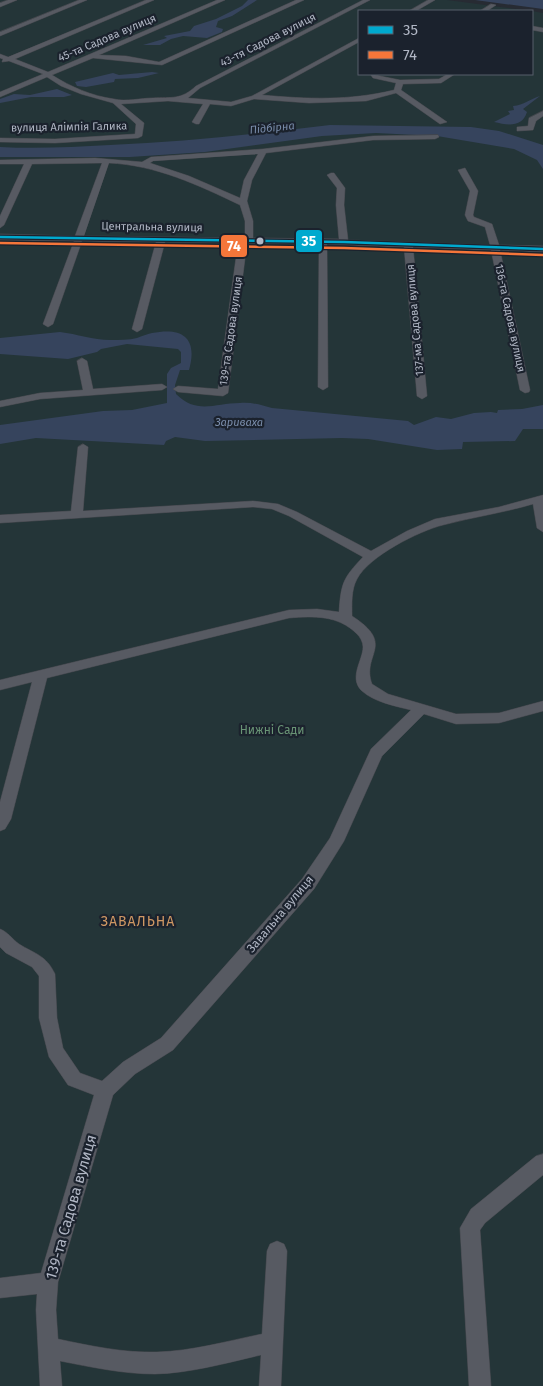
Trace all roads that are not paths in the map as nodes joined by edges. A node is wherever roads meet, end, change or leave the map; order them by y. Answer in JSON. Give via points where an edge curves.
{"nodes":[{"id":1,"x":14,"y":0,"type":"edge"},
{"id":2,"x":84,"y":0,"type":"edge"},
{"id":3,"x":151,"y":0,"type":"edge"},
{"id":4,"x":222,"y":0,"type":"edge"},
{"id":5,"x":301,"y":0,"type":"edge"},
{"id":6,"x":367,"y":0,"type":"edge"},
{"id":7,"x":432,"y":0,"type":"edge"},
{"id":8,"x":0,"y":5,"type":"edge"},
{"id":9,"x":492,"y":5,"type":"dead end"},
{"id":10,"x":420,"y":8,"type":"junction"},
{"id":11,"x":415,"y":10,"type":"edge"},
{"id":12,"x":429,"y":10,"type":"dead end"},
{"id":13,"x":484,"y":10,"type":"edge"},
{"id":14,"x":0,"y":34,"type":"edge"},
{"id":15,"x":358,"y":41,"type":"edge"},
{"id":16,"x":0,"y":56,"type":"edge"},
{"id":17,"x":86,"y":58,"type":"junction"},
{"id":18,"x":8,"y":59,"type":"junction"},
{"id":19,"x":0,"y":62,"type":"edge"},
{"id":20,"x":48,"y":74,"type":"junction"},
{"id":21,"x":374,"y":75,"type":"edge"},
{"id":22,"x":450,"y":75,"type":"edge"},
{"id":23,"x":400,"y":82,"type":"junction"},
{"id":24,"x":397,"y":91,"type":"junction"},
{"id":25,"x":0,"y":94,"type":"edge"},
{"id":26,"x":254,"y":98,"type":"junction"},
{"id":27,"x":180,"y":100,"type":"junction"},
{"id":28,"x":115,"y":102,"type":"junction"},
{"id":29,"x":207,"y":103,"type":"junction"},
{"id":30,"x":543,"y":113,"type":"edge"},
{"id":31,"x":196,"y":122,"type":"dead end"},
{"id":32,"x":443,"y":122,"type":"dead end"},
{"id":33,"x":520,"y":129,"type":"dead end"},
{"id":34,"x":435,"y":137,"type":"dead end"},
{"id":35,"x":0,"y":140,"type":"edge"},
{"id":36,"x":263,"y":151,"type":"junction"},
{"id":37,"x":0,"y":162,"type":"edge"},
{"id":38,"x":29,"y":162,"type":"junction"},
{"id":39,"x":106,"y":162,"type":"junction"},
{"id":40,"x":146,"y":166,"type":"junction"},
{"id":41,"x":462,"y":170,"type":"dead end"},
{"id":42,"x":332,"y":175,"type":"dead end"},
{"id":43,"x":245,"y":204,"type":"junction"},
{"id":44,"x":0,"y":225,"type":"edge"},
{"id":45,"x":0,"y":237,"type":"edge"},
{"id":46,"x":78,"y":237,"type":"junction"},
{"id":47,"x":161,"y":239,"type":"junction"},
{"id":48,"x":246,"y":240,"type":"junction"},
{"id":49,"x":323,"y":241,"type":"junction"},
{"id":50,"x":344,"y":242,"type":"junction"},
{"id":51,"x":408,"y":243,"type":"junction"},
{"id":52,"x":495,"y":247,"type":"junction"},
{"id":53,"x":543,"y":249,"type":"edge"},
{"id":54,"x":48,"y":324,"type":"dead end"},
{"id":55,"x":137,"y":328,"type":"dead end"},
{"id":56,"x":82,"y":361,"type":"dead end"},
{"id":57,"x":162,"y":387,"type":"dead end"},
{"id":58,"x":323,"y":387,"type":"dead end"},
{"id":59,"x":178,"y":390,"type":"dead end"},
{"id":60,"x":525,"y":390,"type":"dead end"},
{"id":61,"x":89,"y":392,"type":"junction"},
{"id":62,"x":422,"y":396,"type":"dead end"},
{"id":63,"x":0,"y":404,"type":"edge"},
{"id":64,"x":83,"y":446,"type":"dead end"},
{"id":65,"x":540,"y":499,"type":"edge"},
{"id":66,"x":77,"y":514,"type":"junction"},
{"id":67,"x":0,"y":519,"type":"edge"},
{"id":68,"x":543,"y":528,"type":"edge"},
{"id":69,"x":372,"y":556,"type":"junction"},
{"id":70,"x":345,"y":618,"type":"junction"},
{"id":71,"x":41,"y":675,"type":"junction"},
{"id":72,"x":0,"y":685,"type":"edge"},
{"id":73,"x":543,"y":706,"type":"edge"},
{"id":74,"x":420,"y":710,"type":"junction"},
{"id":75,"x":0,"y":825,"type":"edge"},
{"id":76,"x":0,"y":936,"type":"edge"},
{"id":77,"x":105,"y":1090,"type":"junction"},
{"id":78,"x":543,"y":1163,"type":"edge"},
{"id":79,"x":278,"y":1251,"type":"dead end"},
{"id":80,"x":48,"y":1282,"type":"junction"},
{"id":81,"x":0,"y":1288,"type":"edge"},
{"id":82,"x":272,"y":1342,"type":"junction"},
{"id":83,"x":50,"y":1348,"type":"junction"},
{"id":84,"x":51,"y":1386,"type":"edge"},
{"id":85,"x":270,"y":1386,"type":"edge"},
{"id":86,"x":480,"y":1386,"type":"edge"}],
"edges":[{"from":1,"to":8,"type":"street"},
{"from":2,"to":14,"type":"street"},
{"from":3,"to":18,"type":"street"},
{"from":4,"to":17,"type":"street","name":"45-та Садова вулиця"},
{"from":5,"to":17,"type":"street","via":[[160,64],[113,57]]},
{"from":6,"to":27,"type":"street","name":"43-тя Садова вулиця","via":[[198,87]]},
{"from":7,"to":10,"type":"street"},
{"from":9,"to":13,"type":"street"},
{"from":10,"to":11,"type":"street"},
{"from":10,"to":12,"type":"street"},
{"from":15,"to":26,"type":"street"},
{"from":16,"to":18,"type":"street","name":"вулиця Алімпія Галика"},
{"from":17,"to":20,"type":"street","name":"45-та Садова вулиця"},
{"from":18,"to":19,"type":"street"},
{"from":18,"to":20,"type":"street","name":"вулиця Алімпія Галика"},
{"from":20,"to":25,"type":"street","name":"45-та Садова вулиця"},
{"from":20,"to":28,"type":"street","name":"вулиця Алімпія Галика","via":[[83,93]]},
{"from":21,"to":23,"type":"street"},
{"from":22,"to":23,"type":"street","via":[[440,81]]},
{"from":23,"to":24,"type":"street"},
{"from":24,"to":26,"type":"street","name":"вулиця Алімпія Галика","via":[[366,99],[309,101]]},
{"from":24,"to":32,"type":"street"},
{"from":26,"to":29,"type":"street","name":"вулиця Алімпія Галика","via":[[231,104]]},
{"from":27,"to":28,"type":"street","name":"вулиця Алімпія Галика"},
{"from":27,"to":29,"type":"street","name":"вулиця Алімпія Галика"},
{"from":28,"to":35,"type":"street","name":"вулиця Алімпія Галика","via":[[140,123],[138,136],[55,141]]},
{"from":29,"to":31,"type":"street"},
{"from":30,"to":33,"type":"street","via":[[532,120],[530,128]]},
{"from":34,"to":36,"type":"street","via":[[373,138]]},
{"from":36,"to":40,"type":"street","via":[[151,159]]},
{"from":36,"to":43,"type":"street","name":"139-та Садова вулиця","via":[[248,180]]},
{"from":37,"to":38,"type":"street"},
{"from":38,"to":39,"type":"street"},
{"from":38,"to":44,"type":"street"},
{"from":39,"to":40,"type":"street"},
{"from":39,"to":46,"type":"street"},
{"from":40,"to":43,"type":"street","via":[[200,182]]},
{"from":41,"to":52,"type":"street","name":"136-та Садова вулиця","via":[[474,191],[469,216],[489,226]]},
{"from":42,"to":50,"type":"street","via":[[341,188]]},
{"from":43,"to":48,"type":"street","name":"139-та Садова вулиця","via":[[249,221]]},
{"from":45,"to":46,"type":"street","name":"Центральна вулиця"},
{"from":46,"to":47,"type":"street","name":"Центральна вулиця"},
{"from":46,"to":54,"type":"street"},
{"from":47,"to":48,"type":"street","name":"Центральна вулиця"},
{"from":47,"to":55,"type":"street"},
{"from":48,"to":49,"type":"street","name":"Центральна вулиця"},
{"from":48,"to":59,"type":"street","name":"139-та Садова вулиця","via":[[223,393]]},
{"from":49,"to":50,"type":"street","name":"Центральна вулиця"},
{"from":49,"to":58,"type":"street"},
{"from":50,"to":51,"type":"street","name":"Центральна вулиця"},
{"from":51,"to":52,"type":"street","name":"Центральна вулиця"},
{"from":51,"to":62,"type":"street","name":"137-ма Садова вулиця"},
{"from":52,"to":53,"type":"street","name":"Центральна вулиця"},
{"from":52,"to":60,"type":"street","name":"136-та Садова вулиця"},
{"from":56,"to":61,"type":"street"},
{"from":57,"to":61,"type":"street"},
{"from":61,"to":63,"type":"street","via":[[40,396]]},
{"from":64,"to":66,"type":"street"},
{"from":65,"to":68,"type":"street"},
{"from":65,"to":69,"type":"street","via":[[439,522]]},
{"from":66,"to":67,"type":"street"},
{"from":66,"to":69,"type":"street","via":[[253,504],[274,506]]},
{"from":69,"to":70,"type":"street","via":[[352,576],[347,588]]},
{"from":70,"to":71,"type":"street","via":[[327,613],[288,614]]},
{"from":70,"to":74,"type":"street","via":[[367,636],[370,647],[364,664],[366,686],[383,697]]},
{"from":71,"to":72,"type":"street"},
{"from":71,"to":75,"type":"street"},
{"from":73,"to":74,"type":"street","via":[[499,718],[476,720],[456,719]]},
{"from":74,"to":77,"type":"street","name":"Завальна вулиця","via":[[376,753],[336,840],[308,884],[167,1044],[130,1068]]},
{"from":76,"to":77,"type":"street","via":[[12,948],[38,962],[47,974],[48,1018],[54,1051],[74,1079]]},
{"from":77,"to":80,"type":"street","name":"139-та Садова вулиця"},
{"from":78,"to":86,"type":"street","via":[[478,1216],[470,1228]]},
{"from":79,"to":82,"type":"street"},
{"from":80,"to":81,"type":"street"},
{"from":80,"to":83,"type":"street","name":"139-та Садова вулиця","via":[[46,1310]]},
{"from":82,"to":83,"type":"street","via":[[157,1363],[116,1361]]},
{"from":82,"to":85,"type":"street"},
{"from":83,"to":84,"type":"street","name":"139-та Садова вулиця"}]}
